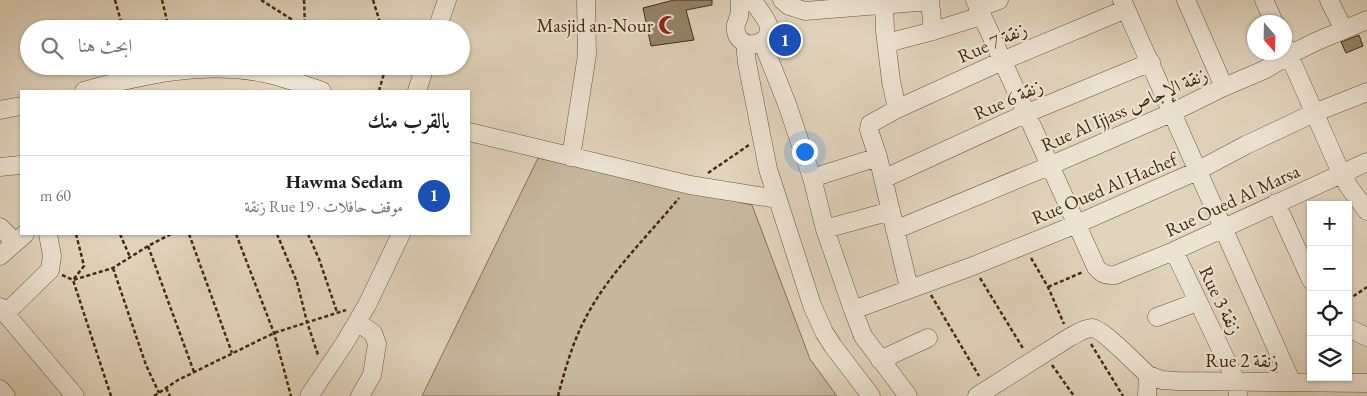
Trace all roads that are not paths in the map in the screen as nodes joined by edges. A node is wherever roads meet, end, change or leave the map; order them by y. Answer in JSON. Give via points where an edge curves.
{"nodes":[{"id":1,"x":447,"y":0,"type":"edge"},
{"id":2,"x":586,"y":0,"type":"edge"},
{"id":3,"x":740,"y":0,"type":"edge"},
{"id":4,"x":782,"y":0,"type":"edge"},
{"id":5,"x":999,"y":0,"type":"edge"},
{"id":6,"x":1186,"y":0,"type":"edge"},
{"id":7,"x":1264,"y":0,"type":"edge"},
{"id":8,"x":1329,"y":0,"type":"edge"},
{"id":9,"x":884,"y":2,"type":"edge"},
{"id":10,"x":1124,"y":4,"type":"edge"},
{"id":11,"x":756,"y":6,"type":"edge"},
{"id":12,"x":978,"y":8,"type":"edge"},
{"id":13,"x":1271,"y":15,"type":"edge"},
{"id":14,"x":739,"y":18,"type":"junction"},
{"id":15,"x":440,"y":20,"type":"edge"},
{"id":16,"x":1367,"y":20,"type":"edge"},
{"id":17,"x":1344,"y":30,"type":"junction"},
{"id":18,"x":933,"y":31,"type":"junction"},
{"id":19,"x":754,"y":42,"type":"junction"},
{"id":20,"x":887,"y":43,"type":"junction"},
{"id":21,"x":1292,"y":48,"type":"edge"},
{"id":22,"x":1276,"y":60,"type":"edge"},
{"id":23,"x":1291,"y":60,"type":"edge"},
{"id":24,"x":1002,"y":61,"type":"junction"},
{"id":25,"x":1151,"y":62,"type":"junction"},
{"id":26,"x":151,"y":75,"type":"edge"},
{"id":27,"x":270,"y":75,"type":"edge"},
{"id":28,"x":422,"y":75,"type":"edge"},
{"id":29,"x":1224,"y":87,"type":"junction"},
{"id":30,"x":88,"y":90,"type":"edge"},
{"id":31,"x":319,"y":90,"type":"edge"},
{"id":32,"x":417,"y":90,"type":"edge"},
{"id":33,"x":1367,"y":92,"type":"edge"},
{"id":34,"x":20,"y":106,"type":"edge"},
{"id":35,"x":897,"y":109,"type":"junction"},
{"id":36,"x":0,"y":110,"type":"edge"},
{"id":37,"x":1171,"y":113,"type":"junction"},
{"id":38,"x":1314,"y":113,"type":"junction"},
{"id":39,"x":1025,"y":114,"type":"junction"},
{"id":40,"x":470,"y":132,"type":"edge"},
{"id":41,"x":571,"y":158,"type":"junction"},
{"id":42,"x":878,"y":158,"type":"junction"},
{"id":43,"x":1367,"y":162,"type":"edge"},
{"id":44,"x":20,"y":165,"type":"dead end"},
{"id":45,"x":1049,"y":166,"type":"junction"},
{"id":46,"x":0,"y":167,"type":"edge"},
{"id":47,"x":1197,"y":171,"type":"junction"},
{"id":48,"x":1341,"y":173,"type":"junction"},
{"id":49,"x":812,"y":178,"type":"junction"},
{"id":50,"x":883,"y":179,"type":"junction"},
{"id":51,"x":778,"y":199,"type":"junction"},
{"id":52,"x":1276,"y":203,"type":"junction"},
{"id":53,"x":1367,"y":210,"type":"edge"},
{"id":54,"x":891,"y":211,"type":"junction"},
{"id":55,"x":1077,"y":224,"type":"junction"},
{"id":56,"x":0,"y":227,"type":"edge"},
{"id":57,"x":1223,"y":228,"type":"junction"},
{"id":58,"x":825,"y":229,"type":"junction"},
{"id":59,"x":895,"y":230,"type":"junction"},
{"id":60,"x":48,"y":235,"type":"edge"},
{"id":61,"x":400,"y":235,"type":"edge"},
{"id":62,"x":20,"y":238,"type":"edge"},
{"id":63,"x":1174,"y":251,"type":"junction"},
{"id":64,"x":0,"y":256,"type":"edge"},
{"id":65,"x":1307,"y":271,"type":"edge"},
{"id":66,"x":917,"y":286,"type":"junction"},
{"id":67,"x":1197,"y":302,"type":"junction"},
{"id":68,"x":3,"y":310,"type":"edge"},
{"id":69,"x":853,"y":310,"type":"junction"},
{"id":70,"x":1157,"y":317,"type":"dead end"},
{"id":71,"x":357,"y":322,"type":"junction"},
{"id":72,"x":1352,"y":330,"type":"edge"},
{"id":73,"x":928,"y":338,"type":"dead end"},
{"id":74,"x":1367,"y":338,"type":"edge"},
{"id":75,"x":880,"y":360,"type":"junction"},
{"id":76,"x":1148,"y":375,"type":"junction"},
{"id":77,"x":1291,"y":382,"type":"junction"},
{"id":78,"x":1367,"y":383,"type":"edge"},
{"id":79,"x":1237,"y":389,"type":"edge"},
{"id":80,"x":990,"y":392,"type":"edge"},
{"id":81,"x":75,"y":396,"type":"edge"},
{"id":82,"x":309,"y":396,"type":"edge"},
{"id":83,"x":360,"y":396,"type":"edge"},
{"id":84,"x":871,"y":396,"type":"edge"},
{"id":85,"x":908,"y":396,"type":"edge"},
{"id":86,"x":1147,"y":396,"type":"edge"}],
"edges":[{"from":1,"to":15,"type":"street"},
{"from":2,"to":41,"type":"street","via":[[587,55]]},
{"from":3,"to":14,"type":"street"},
{"from":4,"to":9,"type":"street","via":[[805,11]]},
{"from":5,"to":12,"type":"street"},
{"from":6,"to":29,"type":"street"},
{"from":7,"to":13,"type":"street"},
{"from":8,"to":17,"type":"street"},
{"from":9,"to":18,"type":"street","via":[[930,0]]},
{"from":9,"to":20,"type":"street"},
{"from":10,"to":24,"type":"street","name":"Rue 7 زنقة"},
{"from":10,"to":25,"type":"street"},
{"from":11,"to":14,"type":"street","via":[[755,12],[746,12]]},
{"from":11,"to":19,"type":"street","via":[[769,26],[768,32]]},
{"from":12,"to":18,"type":"street","via":[[961,22]]},
{"from":12,"to":24,"type":"street"},
{"from":14,"to":19,"type":"street","via":[[735,27],[738,37]]},
{"from":16,"to":17,"type":"street","name":"Rue Al Ijjass زنقة الإجاص"},
{"from":17,"to":21,"type":"street","name":"Rue Al Ijjass زنقة الإجاص"},
{"from":18,"to":20,"type":"street"},
{"from":19,"to":49,"type":"street","via":[[787,104]]},
{"from":19,"to":51,"type":"street","via":[[747,64],[768,169]]},
{"from":20,"to":35,"type":"street"},
{"from":22,"to":29,"type":"street","name":"Rue Al Ijjass زنقة الإجاص","via":[[1264,70]]},
{"from":23,"to":38,"type":"street"},
{"from":24,"to":35,"type":"street","name":"Rue 7 زنقة"},
{"from":24,"to":39,"type":"street"},
{"from":25,"to":37,"type":"street"},
{"from":25,"to":39,"type":"street","name":"Rue 6 زنقة"},
{"from":26,"to":30,"type":"street"},
{"from":27,"to":31,"type":"street"},
{"from":28,"to":32,"type":"street"},
{"from":29,"to":37,"type":"street","name":"Rue Al Ijjass زنقة الإجاص"},
{"from":33,"to":38,"type":"street","name":"Rue Oued Al Hachef"},
{"from":34,"to":36,"type":"street"},
{"from":35,"to":42,"type":"street","name":"Rue 7 زنقة","via":[[870,124]]},
{"from":37,"to":45,"type":"street","name":"Rue Al Ijjass زنقة الإجاص"},
{"from":37,"to":47,"type":"street"},
{"from":38,"to":47,"type":"street","name":"Rue Oued Al Hachef"},
{"from":38,"to":48,"type":"street"},
{"from":39,"to":45,"type":"street"},
{"from":39,"to":50,"type":"street","name":"Rue 6 زنقة"},
{"from":40,"to":41,"type":"street"},
{"from":41,"to":51,"type":"street","via":[[690,185]]},
{"from":42,"to":49,"type":"street"},
{"from":42,"to":50,"type":"street"},
{"from":43,"to":48,"type":"street","name":"Rue Oued Al Marsa"},
{"from":44,"to":46,"type":"street"},
{"from":45,"to":55,"type":"street"},
{"from":45,"to":59,"type":"street","name":"Rue Al Ijjass زنقة الإجاص"},
{"from":47,"to":55,"type":"street","name":"Rue Oued Al Hachef"},
{"from":47,"to":57,"type":"street"},
{"from":48,"to":52,"type":"street","name":"Rue Oued Al Marsa"},
{"from":48,"to":53,"type":"street"},
{"from":49,"to":58,"type":"street"},
{"from":50,"to":54,"type":"street"},
{"from":51,"to":84,"type":"street","via":[[817,319]]},
{"from":52,"to":57,"type":"street","name":"Rue Oued Al Marsa"},
{"from":52,"to":65,"type":"street"},
{"from":54,"to":58,"type":"street"},
{"from":54,"to":59,"type":"street"},
{"from":55,"to":63,"type":"street","name":"Rue Oued Al Marsa","via":[[1096,267],[1110,276]]},
{"from":55,"to":66,"type":"street","name":"Rue Oued Al Hachef"},
{"from":56,"to":62,"type":"street"},
{"from":57,"to":63,"type":"street","name":"Rue Oued Al Marsa"},
{"from":57,"to":77,"type":"street"},
{"from":58,"to":69,"type":"street"},
{"from":59,"to":66,"type":"street"},
{"from":60,"to":68,"type":"street","via":[[52,256],[50,270]]},
{"from":61,"to":71,"type":"street"},
{"from":62,"to":64,"type":"street"},
{"from":63,"to":67,"type":"street","name":"Rue 3 زنقة"},
{"from":66,"to":69,"type":"street","name":"Rue Oued Al Hachef"},
{"from":67,"to":70,"type":"street"},
{"from":67,"to":79,"type":"street","name":"Rue 3 زنقة"},
{"from":68,"to":81,"type":"street"},
{"from":69,"to":75,"type":"street","via":[[864,336]]},
{"from":71,"to":82,"type":"street"},
{"from":71,"to":83,"type":"street","via":[[373,334],[377,344],[372,375]]},
{"from":72,"to":74,"type":"street"},
{"from":73,"to":75,"type":"street"},
{"from":75,"to":85,"type":"street"},
{"from":76,"to":79,"type":"street","name":"Rue 2 زنقة","via":[[1166,381]]},
{"from":76,"to":80,"type":"street","via":[[1105,335],[1092,328],[1076,334]]},
{"from":76,"to":86,"type":"street"},
{"from":77,"to":78,"type":"street","name":"Rue 2 زنقة"},
{"from":77,"to":79,"type":"street","name":"Rue 2 زنقة"}]}
